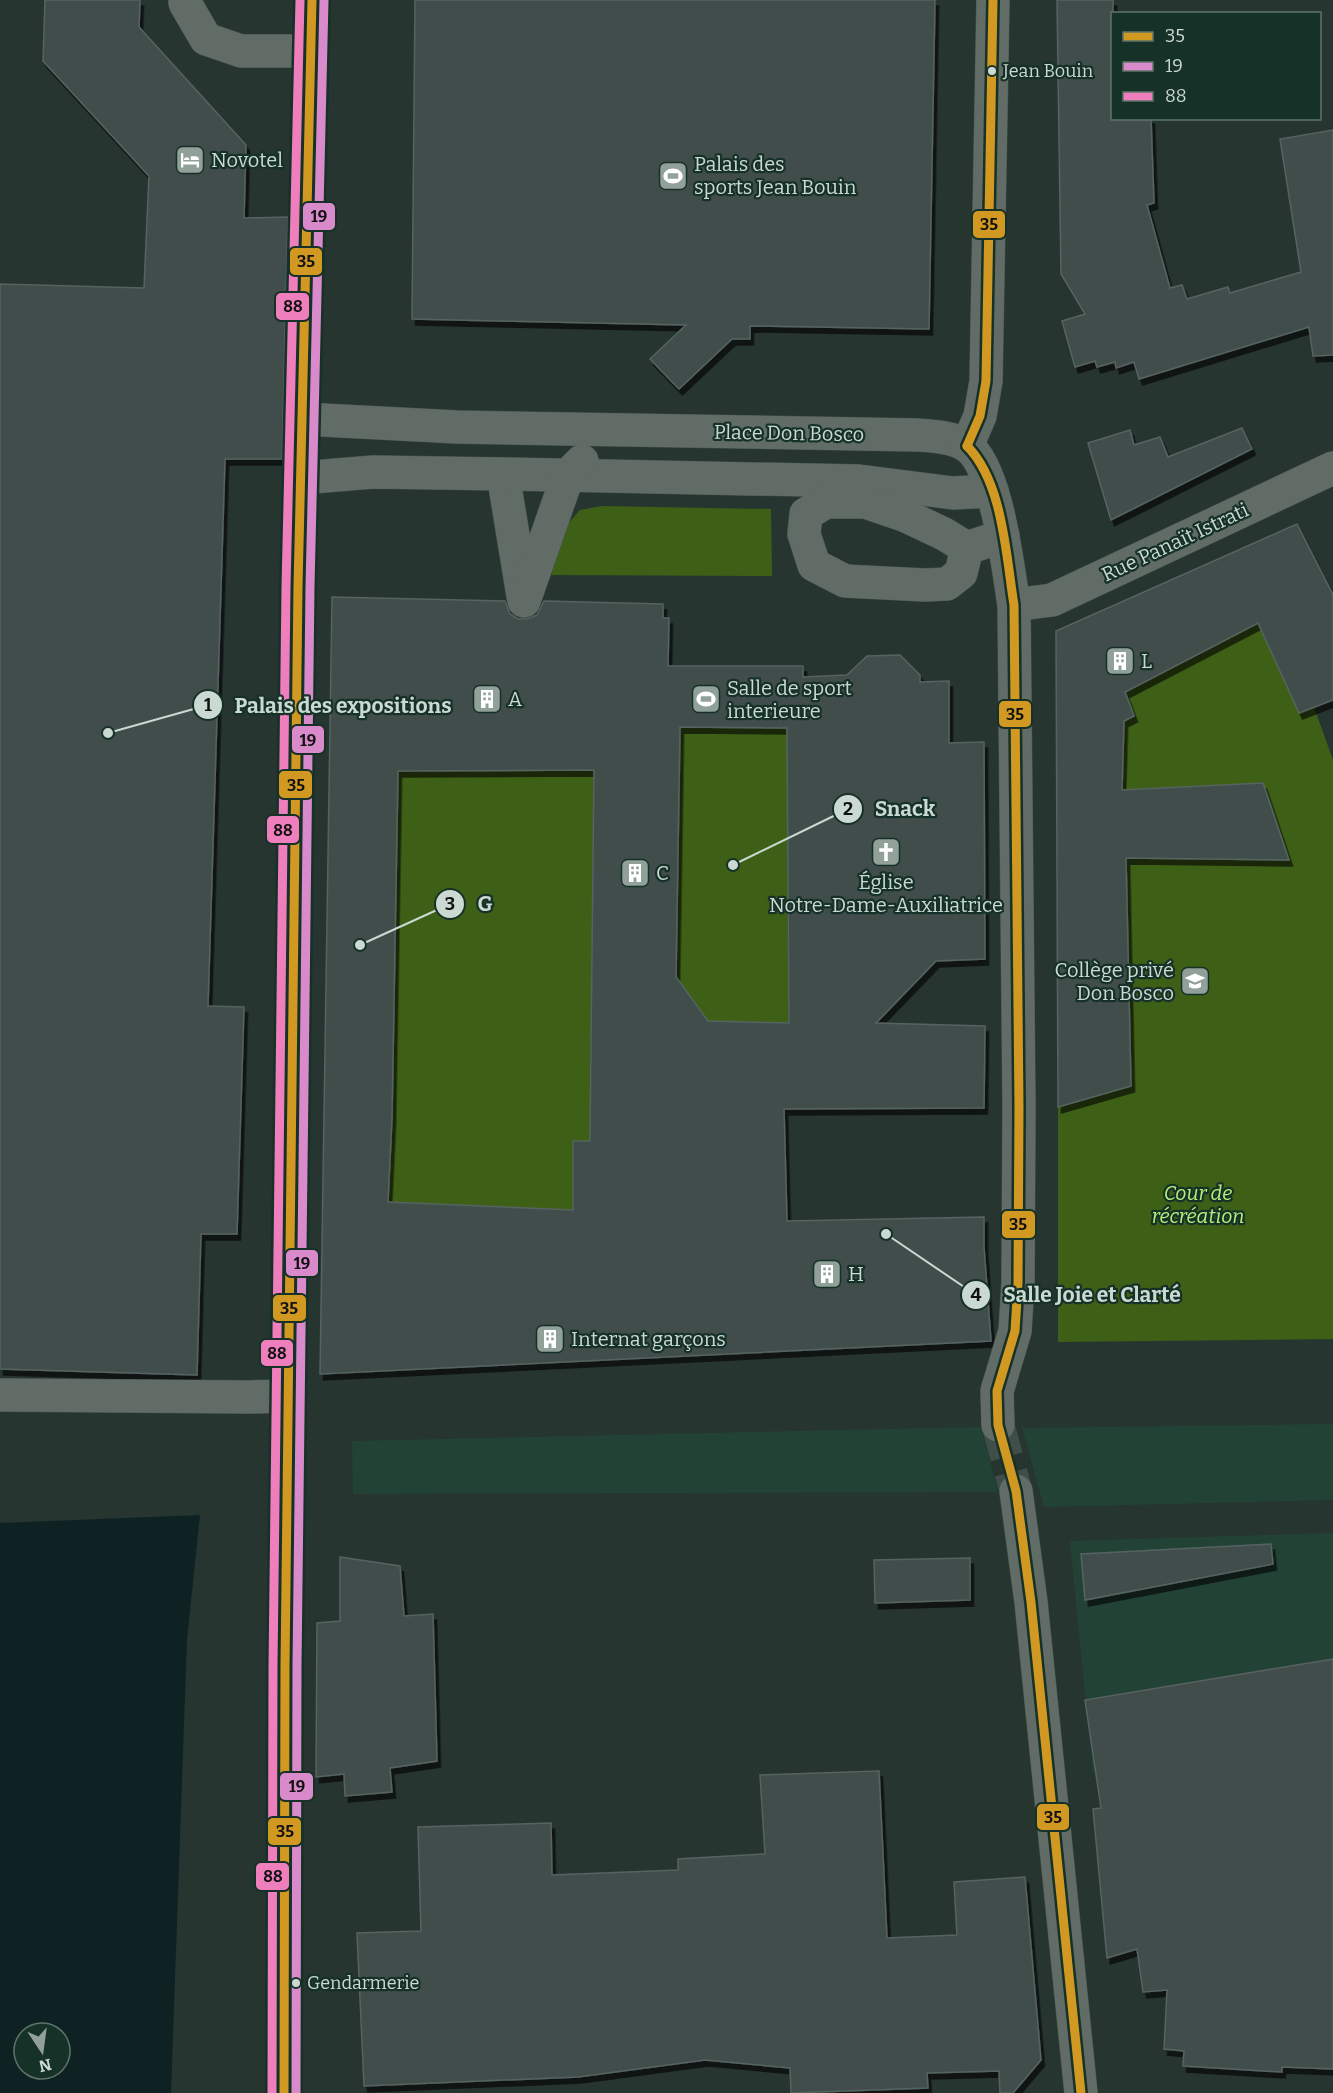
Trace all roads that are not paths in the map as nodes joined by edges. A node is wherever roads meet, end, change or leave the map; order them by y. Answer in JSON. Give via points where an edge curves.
{"nodes":[{"id":1,"x":185,"y":0,"type":"edge"},
{"id":2,"x":312,"y":0,"type":"edge"},
{"id":3,"x":993,"y":0,"type":"edge"},
{"id":4,"x":311,"y":51,"type":"junction"},
{"id":5,"x":303,"y":419,"type":"junction"},
{"id":6,"x":457,"y":427,"type":"junction"},
{"id":7,"x":609,"y":431,"type":"junction"},
{"id":8,"x":967,"y":446,"type":"junction"},
{"id":9,"x":1333,"y":468,"type":"edge"},
{"id":10,"x":503,"y":474,"type":"junction"},
{"id":11,"x":568,"y":475,"type":"junction"},
{"id":12,"x":301,"y":477,"type":"junction"},
{"id":13,"x":992,"y":491,"type":"junction"},
{"id":14,"x":1003,"y":536,"type":"junction"},
{"id":15,"x":967,"y":548,"type":"dead end"},
{"id":16,"x":1014,"y":605,"type":"junction"},
{"id":17,"x":0,"y":1395,"type":"edge"},
{"id":18,"x":290,"y":1396,"type":"junction"},
{"id":19,"x":998,"y":1425,"type":"tunnel mouth"},
{"id":20,"x":1016,"y":1491,"type":"tunnel mouth"},
{"id":21,"x":284,"y":2093,"type":"edge"},
{"id":22,"x":1081,"y":2093,"type":"edge"}],
"edges":[{"from":1,"to":4,"type":"street","via":[[206,39],[241,51]]},
{"from":2,"to":4,"type":"main road"},
{"from":3,"to":8,"type":"street","via":[[986,381],[980,416]]},
{"from":4,"to":5,"type":"main road"},
{"from":5,"to":6,"type":"street","name":"Place Don Bosco"},
{"from":5,"to":12,"type":"main road"},
{"from":6,"to":7,"type":"street","name":"Place Don Bosco"},
{"from":6,"to":10,"type":"street"},
{"from":7,"to":8,"type":"street","name":"Place Don Bosco","via":[[918,435],[946,438]]},
{"from":7,"to":11,"type":"street"},
{"from":8,"to":13,"type":"street","via":[[982,462]]},
{"from":9,"to":16,"type":"street","name":"Rue Panaït Istrati","via":[[1052,600]]},
{"from":10,"to":11,"type":"street"},
{"from":10,"to":11,"type":"street","via":[[524,601]]},
{"from":10,"to":12,"type":"street","via":[[373,471]]},
{"from":11,"to":13,"type":"street","via":[[859,481],[953,493]]},
{"from":12,"to":18,"type":"main road"},
{"from":13,"to":14,"type":"street"},
{"from":14,"to":15,"type":"street"},
{"from":14,"to":16,"type":"street"},
{"from":16,"to":19,"type":"street","via":[[1018,1283],[1016,1331],[997,1391]]},
{"from":17,"to":18,"type":"street"},
{"from":18,"to":21,"type":"main road"},
{"from":20,"to":22,"type":"street"}]}
